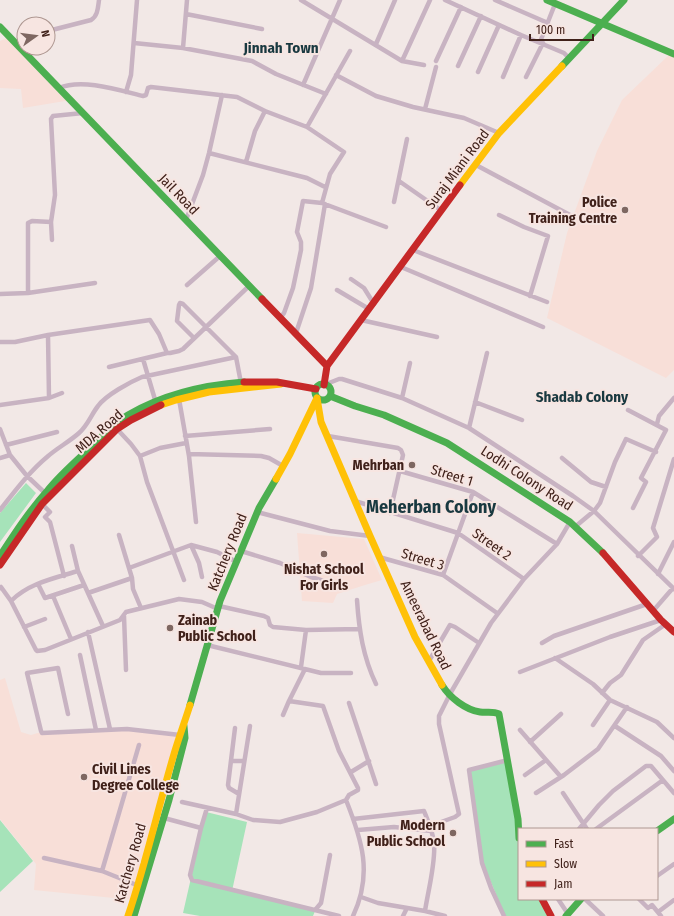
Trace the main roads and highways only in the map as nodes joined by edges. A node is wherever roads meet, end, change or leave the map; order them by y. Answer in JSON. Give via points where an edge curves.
{"nodes":[{"id":1,"x":547,"y":0,"type":"edge"},
{"id":2,"x":623,"y":0,"type":"edge"},
{"id":3,"x":603,"y":24,"type":"junction"},
{"id":4,"x":0,"y":27,"type":"edge"},
{"id":5,"x":16,"y":41,"type":"edge"},
{"id":6,"x":674,"y":54,"type":"edge"},
{"id":7,"x":31,"y":56,"type":"edge"},
{"id":8,"x":327,"y":366,"type":"junction"},
{"id":9,"x":283,"y":384,"type":"junction"},
{"id":10,"x":324,"y":384,"type":"junction"},
{"id":11,"x":316,"y":389,"type":"junction"},
{"id":12,"x":330,"y":396,"type":"junction"},
{"id":13,"x":317,"y":398,"type":"junction"},
{"id":14,"x":156,"y":404,"type":"junction"},
{"id":15,"x":73,"y":469,"type":"junction"},
{"id":16,"x":29,"y":518,"type":"junction"},
{"id":17,"x":0,"y":556,"type":"edge"},
{"id":18,"x":0,"y":565,"type":"edge"},
{"id":19,"x":674,"y":632,"type":"edge"},
{"id":20,"x":184,"y":726,"type":"junction"},
{"id":21,"x":178,"y":754,"type":"junction"},
{"id":22,"x":166,"y":799,"type":"junction"},
{"id":23,"x":674,"y":819,"type":"edge"},
{"id":24,"x":518,"y":828,"type":"edge"},
{"id":25,"x":658,"y":830,"type":"edge"},
{"id":26,"x":154,"y":840,"type":"junction"},
{"id":27,"x":543,"y":900,"type":"edge"},
{"id":28,"x":580,"y":900,"type":"edge"},
{"id":29,"x":134,"y":907,"type":"junction"},
{"id":30,"x":567,"y":915,"type":"edge"},
{"id":31,"x":128,"y":916,"type":"edge"},
{"id":32,"x":134,"y":916,"type":"edge"},
{"id":33,"x":551,"y":916,"type":"edge"}],
"edges":[{"from":1,"to":3,"type":"main road"},
{"from":2,"to":3,"type":"main road","name":"Suraj Miani Road"},
{"from":3,"to":6,"type":"main road"},
{"from":3,"to":8,"type":"main road","name":"Suraj Miani Road","via":[[499,133]]},
{"from":4,"to":5,"type":"main road","name":"Jail Road"},
{"from":7,"to":8,"type":"main road","name":"Jail Road"},
{"from":8,"to":10,"type":"main road"},
{"from":9,"to":11,"type":"main road","name":"MDA Road"},
{"from":9,"to":14,"type":"main road","name":"MDA Road","via":[[218,391]]},
{"from":9,"to":14,"type":"main road","name":"MDA Road","via":[[271,382],[219,385],[191,391]]},
{"from":10,"to":11,"type":"main road"},
{"from":10,"to":12,"type":"main road","via":[[330,388]]},
{"from":11,"to":13,"type":"main road"},
{"from":12,"to":13,"type":"main road","via":[[324,400]]},
{"from":12,"to":19,"type":"main road","name":"Lodhi Colony Road","via":[[384,415],[447,443],[573,524],[601,551]]},
{"from":13,"to":20,"type":"main road","name":"Katchery Road","via":[[257,512],[241,551],[218,608]]},
{"from":13,"to":24,"type":"main road","name":"Ameerabad Road","via":[[321,422],[379,557],[415,637],[444,688],[472,710],[499,714]]},
{"from":14,"to":15,"type":"main road","name":"MDA Road","via":[[117,429]]},
{"from":14,"to":15,"type":"main road","name":"MDA Road","via":[[127,415],[114,425]]},
{"from":15,"to":16,"type":"main road","name":"MDA Road"},
{"from":15,"to":16,"type":"main road","name":"MDA Road","via":[[46,493]]},
{"from":16,"to":17,"type":"main road","name":"MDA Road"},
{"from":16,"to":18,"type":"main road","name":"MDA Road"},
{"from":20,"to":21,"type":"main road","name":"Katchery Road","via":[[180,735]]},
{"from":20,"to":21,"type":"main road","name":"Katchery Road","via":[[185,738]]},
{"from":21,"to":22,"type":"main road","name":"Katchery Road"},
{"from":22,"to":26,"type":"main road","name":"Katchery Road"},
{"from":22,"to":26,"type":"main road","name":"Katchery Road","via":[[164,818]]},
{"from":23,"to":25,"type":"main road"},
{"from":26,"to":29,"type":"main road","name":"Katchery Road"},
{"from":27,"to":33,"type":"main road"},
{"from":28,"to":30,"type":"main road"},
{"from":29,"to":31,"type":"main road","name":"Katchery Road"},
{"from":29,"to":32,"type":"main road","name":"Katchery Road"}]}
